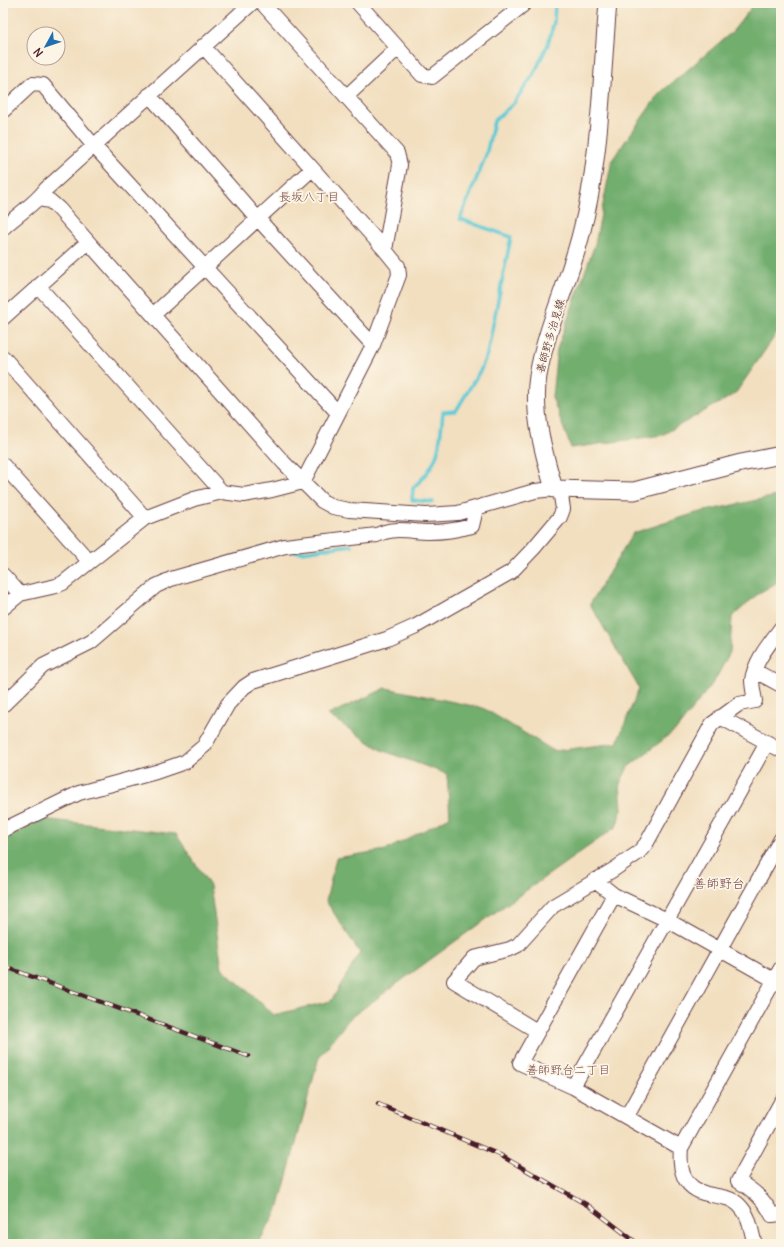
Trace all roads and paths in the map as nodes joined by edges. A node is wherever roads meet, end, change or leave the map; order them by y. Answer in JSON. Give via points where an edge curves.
{"nodes":[{"id":1,"x":252,"y":3,"type":"edge"},
{"id":2,"x":262,"y":3,"type":"edge"},
{"id":3,"x":358,"y":3,"type":"edge"},
{"id":4,"x":608,"y":3,"type":"edge"},
{"id":5,"x":523,"y":5,"type":"dead end"},
{"id":6,"x":203,"y":46,"type":"junction"},
{"id":7,"x":398,"y":48,"type":"junction"},
{"id":8,"x":149,"y":95,"type":"junction"},
{"id":9,"x":347,"y":96,"type":"junction"},
{"id":10,"x":3,"y":111,"type":"edge"},
{"id":11,"x":94,"y":146,"type":"junction"},
{"id":12,"x":312,"y":169,"type":"junction"},
{"id":13,"x":38,"y":199,"type":"junction"},
{"id":14,"x":258,"y":219,"type":"junction"},
{"id":15,"x":3,"y":228,"type":"edge"},
{"id":16,"x":88,"y":242,"type":"junction"},
{"id":17,"x":385,"y":250,"type":"junction"},
{"id":18,"x":204,"y":267,"type":"junction"},
{"id":19,"x":38,"y":286,"type":"junction"},
{"id":20,"x":153,"y":315,"type":"junction"},
{"id":21,"x":3,"y":318,"type":"edge"},
{"id":22,"x":373,"y":345,"type":"junction"},
{"id":23,"x":3,"y":357,"type":"edge"},
{"id":24,"x":338,"y":414,"type":"junction"},
{"id":25,"x":781,"y":455,"type":"edge"},
{"id":26,"x":3,"y":465,"type":"edge"},
{"id":27,"x":303,"y":482,"type":"junction"},
{"id":28,"x":557,"y":489,"type":"junction"},
{"id":29,"x":222,"y":492,"type":"junction"},
{"id":30,"x":476,"y":509,"type":"junction"},
{"id":31,"x":145,"y":518,"type":"junction"},
{"id":32,"x":89,"y":561,"type":"junction"},
{"id":33,"x":3,"y":575,"type":"edge"},
{"id":34,"x":20,"y":594,"type":"junction"},
{"id":35,"x":3,"y":608,"type":"edge"},
{"id":36,"x":781,"y":628,"type":"edge"},
{"id":37,"x":755,"y":671,"type":"junction"},
{"id":38,"x":781,"y":685,"type":"edge"},
{"id":39,"x":3,"y":705,"type":"edge"},
{"id":40,"x":720,"y":718,"type":"junction"},
{"id":41,"x":767,"y":743,"type":"junction"},
{"id":42,"x":781,"y":750,"type":"edge"},
{"id":43,"x":3,"y":830,"type":"edge"},
{"id":44,"x":781,"y":839,"type":"edge"},
{"id":45,"x":595,"y":880,"type":"junction"},
{"id":46,"x":614,"y":895,"type":"junction"},
{"id":47,"x":668,"y":920,"type":"junction"},
{"id":48,"x":719,"y":950,"type":"junction"},
{"id":49,"x":779,"y":977,"type":"edge"},
{"id":50,"x":537,"y":1031,"type":"junction"},
{"id":51,"x":573,"y":1087,"type":"junction"},
{"id":52,"x":781,"y":1102,"type":"edge"},
{"id":53,"x":627,"y":1116,"type":"junction"},
{"id":54,"x":681,"y":1148,"type":"junction"},
{"id":55,"x":781,"y":1214,"type":"edge"},
{"id":56,"x":755,"y":1244,"type":"edge"}],
"edges":[{"from":1,"to":6,"type":"street"},
{"from":2,"to":9,"type":"street"},
{"from":3,"to":7,"type":"street"},
{"from":4,"to":28,"type":"main road","name":"善師野多治見線","via":[[596,160],[581,234],[546,343],[538,377],[538,421]]},
{"from":5,"to":7,"type":"street","via":[[432,77],[422,75]]},
{"from":6,"to":8,"type":"street"},
{"from":6,"to":12,"type":"street"},
{"from":7,"to":9,"type":"street"},
{"from":8,"to":11,"type":"street"},
{"from":8,"to":14,"type":"street"},
{"from":9,"to":17,"type":"street","via":[[397,154],[400,166]]},
{"from":10,"to":11,"type":"street","via":[[32,84],[43,85]]},
{"from":11,"to":13,"type":"street"},
{"from":11,"to":18,"type":"street"},
{"from":12,"to":14,"type":"street"},
{"from":12,"to":17,"type":"street"},
{"from":13,"to":15,"type":"street"},
{"from":13,"to":16,"type":"street","via":[[50,201]]},
{"from":14,"to":18,"type":"street"},
{"from":14,"to":22,"type":"street"},
{"from":16,"to":19,"type":"street"},
{"from":16,"to":20,"type":"street"},
{"from":17,"to":22,"type":"street","via":[[398,266],[400,275]]},
{"from":18,"to":20,"type":"street"},
{"from":18,"to":24,"type":"street"},
{"from":19,"to":21,"type":"street"},
{"from":19,"to":29,"type":"street"},
{"from":20,"to":27,"type":"street"},
{"from":22,"to":24,"type":"street"},
{"from":23,"to":31,"type":"street"},
{"from":24,"to":27,"type":"street"},
{"from":25,"to":28,"type":"main road","via":[[634,491]]},
{"from":26,"to":32,"type":"street"},
{"from":27,"to":29,"type":"street","via":[[244,495]]},
{"from":27,"to":30,"type":"street","via":[[322,501],[333,507],[349,510],[436,515]]},
{"from":28,"to":30,"type":"street","via":[[535,491]]},
{"from":28,"to":43,"type":"street","via":[[563,509],[560,517],[511,572],[416,626],[387,639],[252,681],[228,704],[204,746],[184,762],[79,794]]},
{"from":29,"to":31,"type":"street","via":[[194,499]]},
{"from":30,"to":39,"type":"street","via":[[472,526],[453,531],[387,529],[377,535],[285,546],[171,579],[156,586],[91,642],[43,666]]},
{"from":31,"to":32,"type":"street"},
{"from":32,"to":34,"type":"street","via":[[63,583]]},
{"from":33,"to":34,"type":"street"},
{"from":34,"to":35,"type":"street"},
{"from":36,"to":37,"type":"street","via":[[764,650]]},
{"from":37,"to":38,"type":"street"},
{"from":37,"to":40,"type":"street","via":[[752,680],[755,702],[739,704]]},
{"from":40,"to":41,"type":"street"},
{"from":40,"to":45,"type":"street","via":[[712,724],[646,844],[638,853]]},
{"from":41,"to":42,"type":"street"},
{"from":41,"to":47,"type":"street"},
{"from":44,"to":48,"type":"street"},
{"from":45,"to":46,"type":"street"},
{"from":45,"to":50,"type":"street","via":[[553,906],[518,945],[474,958],[454,981]]},
{"from":46,"to":47,"type":"street"},
{"from":46,"to":50,"type":"street"},
{"from":47,"to":48,"type":"street"},
{"from":47,"to":51,"type":"street"},
{"from":48,"to":49,"type":"street"},
{"from":48,"to":53,"type":"street"},
{"from":49,"to":54,"type":"street"},
{"from":50,"to":51,"type":"street","via":[[520,1063]]},
{"from":51,"to":53,"type":"street"},
{"from":52,"to":55,"type":"street","via":[[738,1181],[759,1196],[772,1215]]},
{"from":53,"to":54,"type":"street"},
{"from":54,"to":56,"type":"street","via":[[679,1163],[683,1176],[693,1188],[737,1203],[746,1213]]}]}
